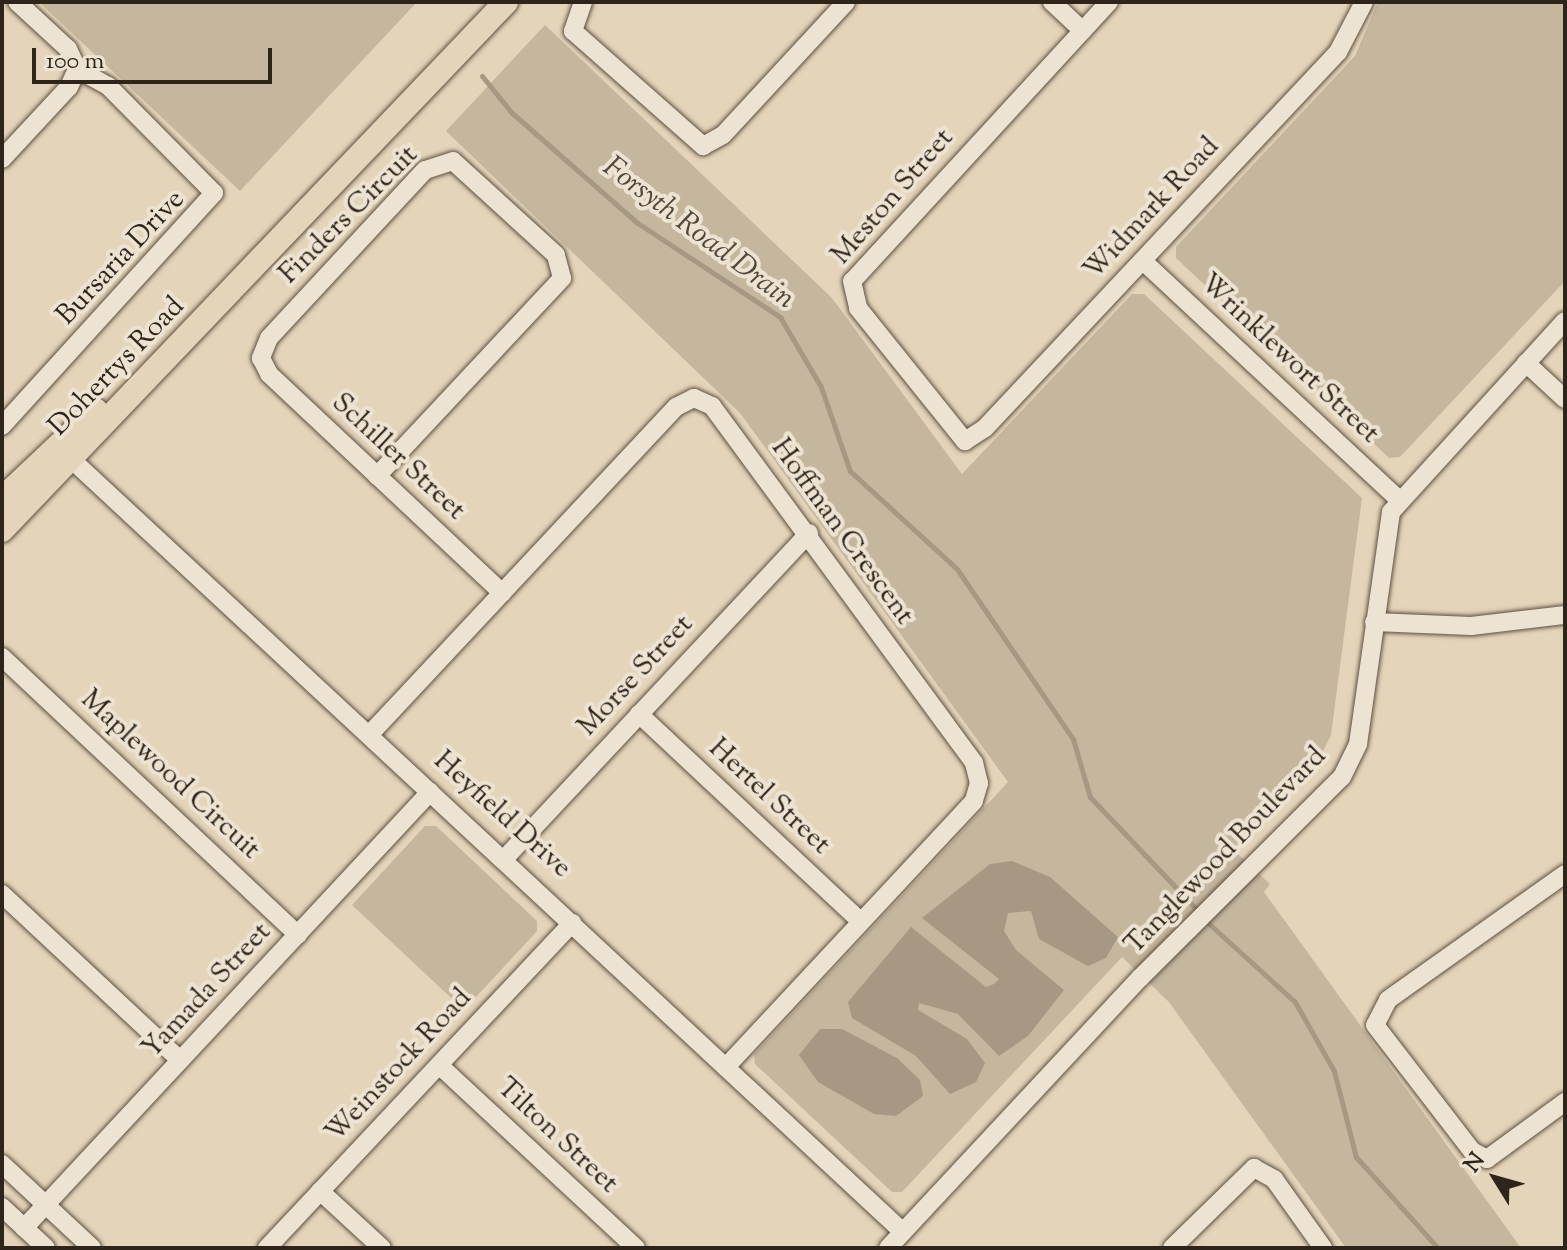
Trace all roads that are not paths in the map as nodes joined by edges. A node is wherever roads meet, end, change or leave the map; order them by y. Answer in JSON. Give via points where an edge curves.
{"nodes":[{"id":1,"x":17,"y":2,"type":"edge"},
{"id":2,"x":506,"y":2,"type":"edge"},
{"id":3,"x":583,"y":2,"type":"edge"},
{"id":4,"x":846,"y":2,"type":"edge"},
{"id":5,"x":1052,"y":2,"type":"edge"},
{"id":6,"x":1109,"y":2,"type":"edge"},
{"id":7,"x":1364,"y":2,"type":"edge"},
{"id":8,"x":1083,"y":31,"type":"junction"},
{"id":9,"x":77,"y":69,"type":"junction"},
{"id":10,"x":2,"y":159,"type":"edge"},
{"id":11,"x":1143,"y":261,"type":"junction"},
{"id":12,"x":1565,"y":321,"type":"edge"},
{"id":13,"x":261,"y":358,"type":"joint"},
{"id":14,"x":1526,"y":363,"type":"junction"},
{"id":15,"x":1565,"y":399,"type":"edge"},
{"id":16,"x":2,"y":426,"type":"edge"},
{"id":17,"x":965,"y":441,"type":"joint"},
{"id":18,"x":63,"y":453,"type":"junction"},
{"id":19,"x":377,"y":476,"type":"junction"},
{"id":20,"x":2,"y":499,"type":"edge"},
{"id":21,"x":1398,"y":499,"type":"junction"},
{"id":22,"x":2,"y":530,"type":"edge"},
{"id":23,"x":809,"y":533,"type":"junction"},
{"id":24,"x":502,"y":593,"type":"junction"},
{"id":25,"x":1565,"y":615,"type":"edge"},
{"id":26,"x":1374,"y":622,"type":"junction"},
{"id":27,"x":2,"y":657,"type":"edge"},
{"id":28,"x":639,"y":714,"type":"junction"},
{"id":29,"x":370,"y":734,"type":"junction"},
{"id":30,"x":430,"y":792,"type":"junction"},
{"id":31,"x":505,"y":858,"type":"junction"},
{"id":32,"x":1565,"y":874,"type":"edge"},
{"id":33,"x":2,"y":894,"type":"edge"},
{"id":34,"x":860,"y":921,"type":"junction"},
{"id":35,"x":572,"y":923,"type":"junction"},
{"id":36,"x":298,"y":935,"type":"junction"},
{"id":37,"x":180,"y":1060,"type":"junction"},
{"id":38,"x":439,"y":1065,"type":"junction"},
{"id":39,"x":726,"y":1067,"type":"junction"},
{"id":40,"x":1565,"y":1102,"type":"edge"},
{"id":41,"x":2,"y":1164,"type":"edge"},
{"id":42,"x":320,"y":1191,"type":"junction"},
{"id":43,"x":46,"y":1205,"type":"junction"},
{"id":44,"x":2,"y":1207,"type":"edge"},
{"id":45,"x":24,"y":1228,"type":"junction"},
{"id":46,"x":903,"y":1232,"type":"junction"},
{"id":47,"x":46,"y":1248,"type":"edge"},
{"id":48,"x":92,"y":1248,"type":"edge"},
{"id":49,"x":267,"y":1248,"type":"edge"},
{"id":50,"x":382,"y":1248,"type":"edge"},
{"id":51,"x":636,"y":1248,"type":"edge"},
{"id":52,"x":888,"y":1248,"type":"edge"},
{"id":53,"x":1172,"y":1248,"type":"edge"},
{"id":54,"x":1323,"y":1248,"type":"edge"}],
"edges":[{"from":1,"to":9,"type":"street","via":[[68,49]]},
{"from":2,"to":18,"type":"main road","name":"Dohertys Road","via":[[276,248]]},
{"from":3,"to":4,"type":"street","via":[[573,31],[703,146],[723,135]]},
{"from":5,"to":8,"type":"street"},
{"from":6,"to":8,"type":"street","name":"Meston Street"},
{"from":7,"to":11,"type":"street","name":"Widmark Road","via":[[1344,45]]},
{"from":8,"to":17,"type":"street","name":"Meston Street","via":[[852,281],[858,308]]},
{"from":9,"to":10,"type":"street","via":[[69,87]]},
{"from":9,"to":16,"type":"street","name":"Bursaria Drive","via":[[108,86],[214,193]]},
{"from":11,"to":17,"type":"street","name":"Widmark Road","via":[[985,428]]},
{"from":11,"to":21,"type":"street","name":"Wrinklewort Street"},
{"from":12,"to":14,"type":"street","name":"Tanglewood Boulevard"},
{"from":13,"to":19,"type":"street","name":"Schiller Street","via":[[269,374]]},
{"from":13,"to":19,"type":"street","name":"Finders Circuit","via":[[269,338],[435,163],[461,166],[556,255],[563,269],[558,285]]},
{"from":14,"to":15,"type":"street"},
{"from":14,"to":21,"type":"street","name":"Tanglewood Boulevard"},
{"from":18,"to":20,"type":"main road","name":"Dohertys Road"},
{"from":18,"to":22,"type":"main road","name":"Dohertys Road"},
{"from":18,"to":29,"type":"street","name":"Heyfield Drive"},
{"from":19,"to":24,"type":"street","name":"Schiller Street"},
{"from":21,"to":26,"type":"street","name":"Tanglewood Boulevard","via":[[1386,528]]},
{"from":23,"to":24,"type":"street","name":"Hoffman Crescent","via":[[725,420],[704,400],[686,400]]},
{"from":23,"to":28,"type":"street","name":"Morse Street"},
{"from":23,"to":34,"type":"street","name":"Hoffman Crescent","via":[[979,774],[974,801]]},
{"from":24,"to":29,"type":"street","name":"Hoffman Crescent"},
{"from":25,"to":26,"type":"street","via":[[1471,626]]},
{"from":26,"to":46,"type":"street","name":"Tanglewood Boulevard","via":[[1355,757]]},
{"from":27,"to":36,"type":"street","name":"Maplewood Circuit"},
{"from":28,"to":31,"type":"street","name":"Morse Street"},
{"from":28,"to":34,"type":"street","name":"Hertel Street"},
{"from":29,"to":30,"type":"street","name":"Heyfield Drive"},
{"from":30,"to":31,"type":"street","name":"Heyfield Drive"},
{"from":30,"to":36,"type":"street","name":"Yamada Street"},
{"from":31,"to":35,"type":"street","name":"Heyfield Drive"},
{"from":32,"to":40,"type":"street","via":[[1388,1000],[1375,1025],[1472,1151],[1487,1159]]},
{"from":33,"to":37,"type":"street"},
{"from":34,"to":39,"type":"street","name":"Hoffman Crescent"},
{"from":35,"to":38,"type":"street","name":"Weinstock Road"},
{"from":35,"to":39,"type":"street","name":"Heyfield Drive"},
{"from":36,"to":37,"type":"street","name":"Yamada Street"},
{"from":37,"to":43,"type":"street","name":"Yamada Street"},
{"from":38,"to":42,"type":"street","name":"Weinstock Road"},
{"from":38,"to":51,"type":"street","name":"Tilton Street"},
{"from":39,"to":46,"type":"street","name":"Heyfield Drive"},
{"from":41,"to":43,"type":"street"},
{"from":42,"to":49,"type":"street","name":"Weinstock Road"},
{"from":42,"to":50,"type":"street"},
{"from":43,"to":45,"type":"street","name":"Yamada Street"},
{"from":43,"to":48,"type":"street"},
{"from":44,"to":45,"type":"street"},
{"from":45,"to":47,"type":"street"},
{"from":46,"to":52,"type":"street","name":"Tanglewood Boulevard"},
{"from":53,"to":54,"type":"street","via":[[1254,1168],[1274,1179]]}]}
